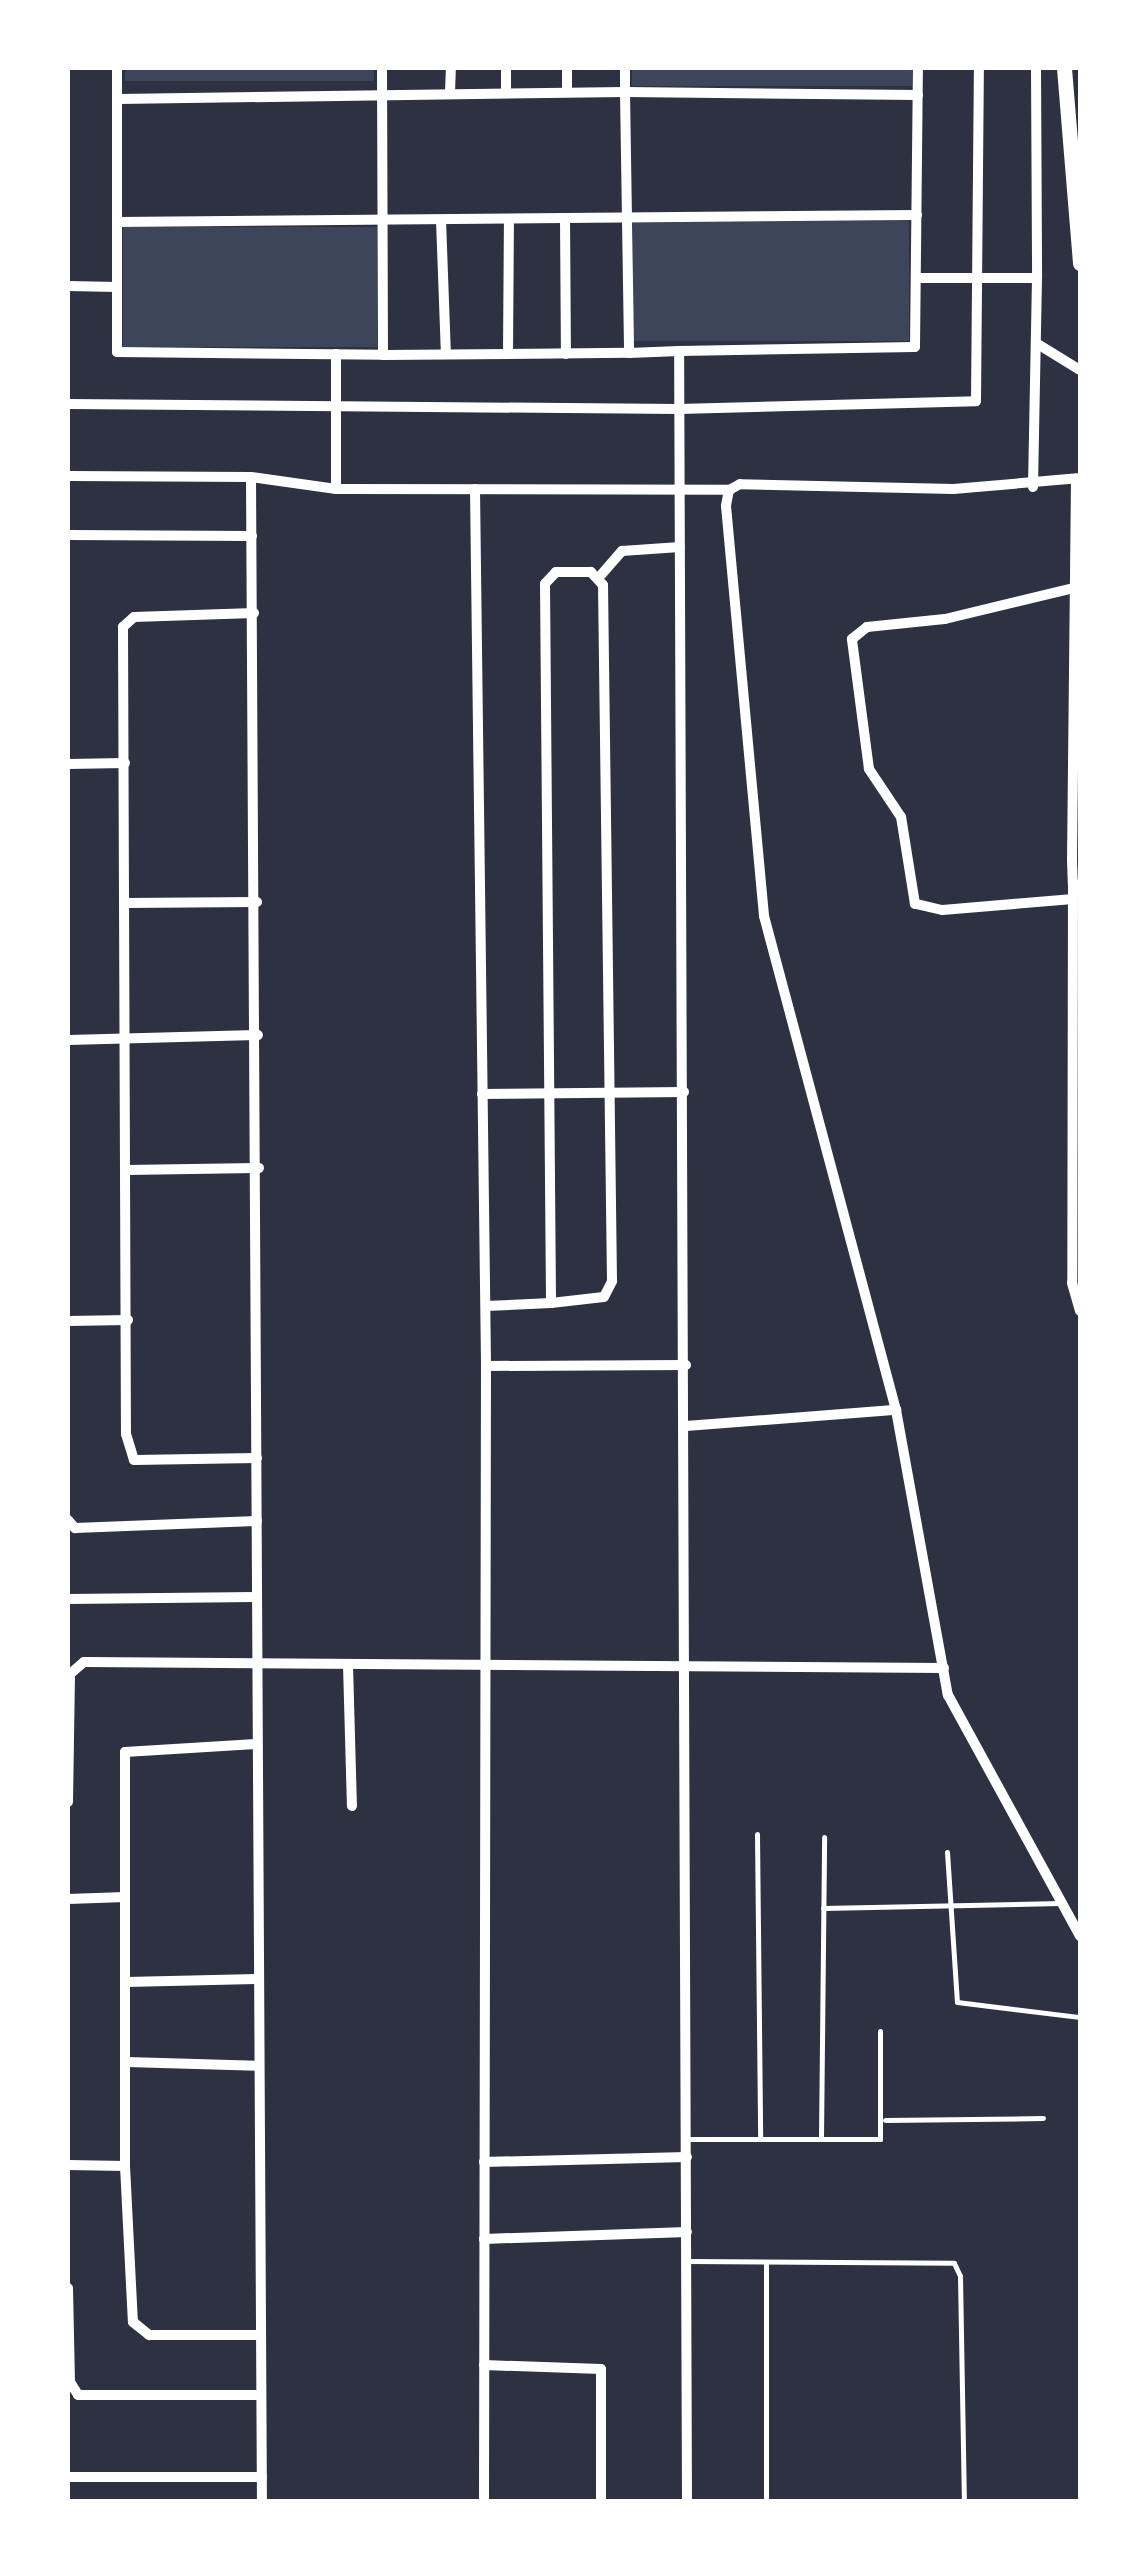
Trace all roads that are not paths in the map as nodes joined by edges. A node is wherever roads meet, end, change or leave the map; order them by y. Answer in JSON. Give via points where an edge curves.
{"nodes":[{"id":1,"x":117,"y":68,"type":"edge"},
{"id":2,"x":382,"y":68,"type":"edge"},
{"id":3,"x":451,"y":68,"type":"edge"},
{"id":4,"x":506,"y":68,"type":"edge"},
{"id":5,"x":567,"y":68,"type":"edge"},
{"id":6,"x":625,"y":68,"type":"edge"},
{"id":7,"x":918,"y":68,"type":"edge"},
{"id":8,"x":978,"y":68,"type":"edge"},
{"id":9,"x":1036,"y":68,"type":"edge"},
{"id":10,"x":1064,"y":68,"type":"edge"},
{"id":11,"x":506,"y":92,"type":"junction"},
{"id":12,"x":566,"y":92,"type":"junction"},
{"id":13,"x":625,"y":92,"type":"junction"},
{"id":14,"x":450,"y":93,"type":"junction"},
{"id":15,"x":382,"y":94,"type":"junction"},
{"id":16,"x":918,"y":95,"type":"junction"},
{"id":17,"x":118,"y":99,"type":"junction"},
{"id":18,"x":1074,"y":119,"type":"edge"},
{"id":19,"x":918,"y":215,"type":"junction"},
{"id":20,"x":626,"y":216,"type":"junction"},
{"id":21,"x":565,"y":218,"type":"junction"},
{"id":22,"x":509,"y":219,"type":"junction"},
{"id":23,"x":441,"y":220,"type":"junction"},
{"id":24,"x":384,"y":221,"type":"junction"},
{"id":25,"x":117,"y":222,"type":"junction"},
{"id":26,"x":1080,"y":263,"type":"edge"},
{"id":27,"x":917,"y":278,"type":"junction"},
{"id":28,"x":979,"y":278,"type":"junction"},
{"id":29,"x":1037,"y":278,"type":"junction"},
{"id":30,"x":68,"y":286,"type":"edge"},
{"id":31,"x":117,"y":287,"type":"junction"},
{"id":32,"x":1036,"y":342,"type":"junction"},
{"id":33,"x":679,"y":351,"type":"junction"},
{"id":34,"x":628,"y":353,"type":"junction"},
{"id":35,"x":336,"y":354,"type":"junction"},
{"id":36,"x":446,"y":354,"type":"junction"},
{"id":37,"x":508,"y":354,"type":"junction"},
{"id":38,"x":566,"y":354,"type":"junction"},
{"id":39,"x":383,"y":355,"type":"junction"},
{"id":40,"x":1080,"y":370,"type":"edge"},
{"id":41,"x":68,"y":404,"type":"edge"},
{"id":42,"x":336,"y":408,"type":"junction"},
{"id":43,"x":679,"y":410,"type":"junction"},
{"id":44,"x":68,"y":476,"type":"edge"},
{"id":45,"x":251,"y":477,"type":"junction"},
{"id":46,"x":1078,"y":479,"type":"edge"},
{"id":47,"x":1033,"y":487,"type":"junction"},
{"id":48,"x":679,"y":488,"type":"junction"},
{"id":49,"x":336,"y":489,"type":"junction"},
{"id":50,"x":475,"y":489,"type":"junction"},
{"id":51,"x":729,"y":490,"type":"junction"},
{"id":52,"x":68,"y":535,"type":"edge"},
{"id":53,"x":252,"y":536,"type":"junction"},
{"id":54,"x":680,"y":547,"type":"junction"},
{"id":55,"x":600,"y":576,"type":"junction"},
{"id":56,"x":1074,"y":588,"type":"junction"},
{"id":57,"x":254,"y":613,"type":"junction"},
{"id":58,"x":125,"y":763,"type":"junction"},
{"id":59,"x":68,"y":764,"type":"edge"},
{"id":60,"x":1077,"y":885,"type":"edge"},
{"id":61,"x":1073,"y":899,"type":"junction"},
{"id":62,"x":257,"y":902,"type":"junction"},
{"id":63,"x":125,"y":903,"type":"junction"},
{"id":64,"x":258,"y":1035,"type":"junction"},
{"id":65,"x":125,"y":1039,"type":"junction"},
{"id":66,"x":68,"y":1040,"type":"edge"},
{"id":67,"x":548,"y":1092,"type":"junction"},
{"id":68,"x":612,"y":1092,"type":"junction"},
{"id":69,"x":684,"y":1092,"type":"junction"},
{"id":70,"x":482,"y":1094,"type":"junction"},
{"id":71,"x":259,"y":1168,"type":"junction"},
{"id":72,"x":126,"y":1170,"type":"junction"},
{"id":73,"x":550,"y":1303,"type":"junction"},
{"id":74,"x":486,"y":1306,"type":"junction"},
{"id":75,"x":1080,"y":1311,"type":"edge"},
{"id":76,"x":128,"y":1320,"type":"junction"},
{"id":77,"x":68,"y":1321,"type":"edge"},
{"id":78,"x":686,"y":1365,"type":"junction"},
{"id":79,"x":486,"y":1366,"type":"junction"},
{"id":80,"x":896,"y":1410,"type":"junction"},
{"id":81,"x":686,"y":1426,"type":"junction"},
{"id":82,"x":257,"y":1458,"type":"junction"},
{"id":83,"x":68,"y":1520,"type":"edge"},
{"id":84,"x":258,"y":1521,"type":"junction"},
{"id":85,"x":255,"y":1596,"type":"junction"},
{"id":86,"x":68,"y":1599,"type":"edge"},
{"id":87,"x":686,"y":1662,"type":"junction"},
{"id":88,"x":485,"y":1663,"type":"junction"},
{"id":89,"x":348,"y":1665,"type":"junction"},
{"id":90,"x":256,"y":1666,"type":"junction"},
{"id":91,"x":944,"y":1668,"type":"junction"},
{"id":92,"x":256,"y":1744,"type":"junction"},
{"id":93,"x":68,"y":1802,"type":"edge"},
{"id":94,"x":352,"y":1806,"type":"dead end"},
{"id":95,"x":757,"y":1834,"type":"dead end"},
{"id":96,"x":824,"y":1837,"type":"dead end"},
{"id":97,"x":946,"y":1852,"type":"dead end"},
{"id":98,"x":125,"y":1898,"type":"junction"},
{"id":99,"x":68,"y":1899,"type":"edge"},
{"id":100,"x":1063,"y":1903,"type":"junction"},
{"id":101,"x":948,"y":1906,"type":"junction"},
{"id":102,"x":823,"y":1908,"type":"junction"},
{"id":103,"x":1080,"y":1936,"type":"edge"},
{"id":104,"x":259,"y":1980,"type":"junction"},
{"id":105,"x":126,"y":1982,"type":"junction"},
{"id":106,"x":1080,"y":2017,"type":"edge"},
{"id":107,"x":880,"y":2030,"type":"dead end"},
{"id":108,"x":127,"y":2062,"type":"junction"},
{"id":109,"x":259,"y":2066,"type":"junction"},
{"id":110,"x":1043,"y":2118,"type":"dead end"},
{"id":111,"x":885,"y":2120,"type":"junction"},
{"id":112,"x":760,"y":2138,"type":"junction"},
{"id":113,"x":821,"y":2138,"type":"junction"},
{"id":114,"x":688,"y":2139,"type":"junction"},
{"id":115,"x":688,"y":2157,"type":"junction"},
{"id":116,"x":484,"y":2162,"type":"junction"},
{"id":117,"x":68,"y":2165,"type":"edge"},
{"id":118,"x":125,"y":2166,"type":"junction"},
{"id":119,"x":688,"y":2232,"type":"junction"},
{"id":120,"x":484,"y":2239,"type":"junction"},
{"id":121,"x":688,"y":2260,"type":"junction"},
{"id":122,"x":766,"y":2262,"type":"junction"},
{"id":123,"x":68,"y":2288,"type":"edge"},
{"id":124,"x":260,"y":2335,"type":"junction"},
{"id":125,"x":484,"y":2365,"type":"junction"},
{"id":126,"x":261,"y":2395,"type":"junction"},
{"id":127,"x":68,"y":2477,"type":"edge"},
{"id":128,"x":262,"y":2477,"type":"junction"},
{"id":129,"x":262,"y":2502,"type":"edge"},
{"id":130,"x":484,"y":2502,"type":"edge"},
{"id":131,"x":602,"y":2502,"type":"edge"},
{"id":132,"x":686,"y":2502,"type":"edge"},
{"id":133,"x":766,"y":2502,"type":"edge"},
{"id":134,"x":964,"y":2502,"type":"edge"}],
"edges":[{"from":1,"to":17,"type":"street"},
{"from":2,"to":15,"type":"street"},
{"from":3,"to":14,"type":"street"},
{"from":4,"to":11,"type":"street"},
{"from":5,"to":12,"type":"street"},
{"from":6,"to":13,"type":"street"},
{"from":7,"to":16,"type":"street"},
{"from":8,"to":28,"type":"street"},
{"from":9,"to":29,"type":"street"},
{"from":10,"to":18,"type":"main road"},
{"from":11,"to":12,"type":"street"},
{"from":11,"to":14,"type":"street"},
{"from":12,"to":13,"type":"street"},
{"from":13,"to":16,"type":"street"},
{"from":13,"to":20,"type":"street"},
{"from":14,"to":15,"type":"street"},
{"from":15,"to":17,"type":"street"},
{"from":15,"to":24,"type":"street"},
{"from":16,"to":19,"type":"street"},
{"from":17,"to":25,"type":"street"},
{"from":18,"to":26,"type":"main road"},
{"from":19,"to":20,"type":"street"},
{"from":19,"to":27,"type":"street"},
{"from":20,"to":21,"type":"street"},
{"from":20,"to":34,"type":"street"},
{"from":21,"to":22,"type":"street"},
{"from":21,"to":38,"type":"street"},
{"from":22,"to":23,"type":"street"},
{"from":22,"to":37,"type":"street"},
{"from":23,"to":24,"type":"street"},
{"from":23,"to":36,"type":"street"},
{"from":24,"to":25,"type":"street"},
{"from":24,"to":39,"type":"street"},
{"from":25,"to":31,"type":"street"},
{"from":27,"to":28,"type":"street"},
{"from":27,"to":33,"type":"street","via":[[915,347]]},
{"from":28,"to":29,"type":"street"},
{"from":28,"to":43,"type":"street","via":[[976,401]]},
{"from":29,"to":32,"type":"street"},
{"from":30,"to":31,"type":"street"},
{"from":31,"to":35,"type":"street","via":[[117,352]]},
{"from":32,"to":40,"type":"street"},
{"from":32,"to":47,"type":"street"},
{"from":33,"to":34,"type":"street"},
{"from":33,"to":43,"type":"street"},
{"from":34,"to":38,"type":"street"},
{"from":35,"to":39,"type":"street"},
{"from":35,"to":42,"type":"street"},
{"from":36,"to":37,"type":"street"},
{"from":36,"to":39,"type":"street"},
{"from":37,"to":38,"type":"street"},
{"from":41,"to":42,"type":"street"},
{"from":42,"to":43,"type":"street"},
{"from":42,"to":49,"type":"street"},
{"from":43,"to":48,"type":"street"},
{"from":44,"to":45,"type":"street"},
{"from":45,"to":49,"type":"street"},
{"from":45,"to":53,"type":"street"},
{"from":46,"to":47,"type":"street"},
{"from":46,"to":56,"type":"street"},
{"from":47,"to":51,"type":"street","via":[[750,483]]},
{"from":48,"to":50,"type":"street"},
{"from":48,"to":51,"type":"street"},
{"from":48,"to":54,"type":"street"},
{"from":49,"to":50,"type":"street"},
{"from":50,"to":70,"type":"street"},
{"from":51,"to":80,"type":"street","via":[[733,618],[758,883]]},
{"from":52,"to":53,"type":"street"},
{"from":53,"to":57,"type":"street"},
{"from":54,"to":55,"type":"street","via":[[622,550]]},
{"from":54,"to":69,"type":"street"},
{"from":55,"to":67,"type":"street","via":[[556,572],[546,584]]},
{"from":55,"to":68,"type":"street"},
{"from":56,"to":60,"type":"street"},
{"from":56,"to":61,"type":"street","via":[[945,619],[859,628],[852,639],[869,769],[901,817],[914,904],[942,910]]},
{"from":57,"to":58,"type":"street","via":[[126,620]]},
{"from":57,"to":62,"type":"street"},
{"from":58,"to":59,"type":"street"},
{"from":58,"to":63,"type":"street"},
{"from":60,"to":61,"type":"street"},
{"from":61,"to":75,"type":"street","via":[[1072,1283]]},
{"from":62,"to":63,"type":"street"},
{"from":62,"to":64,"type":"street"},
{"from":63,"to":65,"type":"street"},
{"from":64,"to":65,"type":"street"},
{"from":64,"to":71,"type":"street"},
{"from":65,"to":66,"type":"street"},
{"from":65,"to":72,"type":"street"},
{"from":67,"to":68,"type":"street"},
{"from":67,"to":70,"type":"street"},
{"from":67,"to":73,"type":"street"},
{"from":68,"to":69,"type":"street"},
{"from":68,"to":73,"type":"street","via":[[611,1287],[604,1297]]},
{"from":69,"to":78,"type":"street"},
{"from":70,"to":74,"type":"street"},
{"from":71,"to":72,"type":"street"},
{"from":71,"to":82,"type":"street"},
{"from":72,"to":76,"type":"street"},
{"from":73,"to":74,"type":"street"},
{"from":74,"to":79,"type":"street"},
{"from":76,"to":77,"type":"street"},
{"from":76,"to":82,"type":"street","via":[[126,1444],[134,1460]]},
{"from":78,"to":79,"type":"street"},
{"from":78,"to":81,"type":"street"},
{"from":79,"to":88,"type":"street"},
{"from":80,"to":81,"type":"street"},
{"from":80,"to":91,"type":"street"},
{"from":81,"to":87,"type":"street"},
{"from":82,"to":84,"type":"street"},
{"from":83,"to":84,"type":"street","via":[[75,1528]]},
{"from":84,"to":85,"type":"street"},
{"from":85,"to":86,"type":"street"},
{"from":85,"to":90,"type":"street"},
{"from":87,"to":88,"type":"street"},
{"from":87,"to":91,"type":"street"},
{"from":87,"to":114,"type":"street"},
{"from":88,"to":89,"type":"street"},
{"from":88,"to":116,"type":"street"},
{"from":89,"to":90,"type":"street"},
{"from":89,"to":94,"type":"street"},
{"from":90,"to":92,"type":"street"},
{"from":90,"to":93,"type":"street","via":[[73,1667]]},
{"from":91,"to":100,"type":"street","via":[[958,1721]]},
{"from":92,"to":98,"type":"street","via":[[125,1752]]},
{"from":92,"to":104,"type":"street"},
{"from":95,"to":112,"type":"lane"},
{"from":96,"to":102,"type":"lane"},
{"from":97,"to":101,"type":"lane"},
{"from":98,"to":99,"type":"street"},
{"from":98,"to":105,"type":"street"},
{"from":100,"to":101,"type":"lane"},
{"from":100,"to":103,"type":"street"},
{"from":101,"to":102,"type":"lane"},
{"from":101,"to":106,"type":"lane","via":[[957,2002]]},
{"from":102,"to":113,"type":"lane"},
{"from":104,"to":105,"type":"street"},
{"from":104,"to":109,"type":"street"},
{"from":105,"to":108,"type":"street"},
{"from":107,"to":111,"type":"lane"},
{"from":108,"to":109,"type":"street"},
{"from":108,"to":118,"type":"street"},
{"from":109,"to":124,"type":"street"},
{"from":110,"to":111,"type":"lane"},
{"from":111,"to":113,"type":"lane","via":[[884,2135],[875,2142]]},
{"from":112,"to":113,"type":"lane"},
{"from":112,"to":114,"type":"lane"},
{"from":114,"to":115,"type":"street"},
{"from":115,"to":116,"type":"street"},
{"from":115,"to":119,"type":"street"},
{"from":116,"to":120,"type":"street"},
{"from":117,"to":118,"type":"street"},
{"from":118,"to":124,"type":"street","via":[[133,2322],[149,2335]]},
{"from":119,"to":120,"type":"street"},
{"from":119,"to":121,"type":"street"},
{"from":120,"to":125,"type":"street"},
{"from":121,"to":122,"type":"lane"},
{"from":121,"to":132,"type":"street"},
{"from":122,"to":133,"type":"lane"},
{"from":122,"to":134,"type":"lane","via":[[936,2261],[958,2267]]},
{"from":123,"to":126,"type":"street","via":[[70,2382],[78,2394]]},
{"from":124,"to":126,"type":"street"},
{"from":125,"to":130,"type":"street"},
{"from":125,"to":131,"type":"street","via":[[601,2369]]},
{"from":126,"to":128,"type":"street"},
{"from":127,"to":128,"type":"street"},
{"from":128,"to":129,"type":"street"}]}
